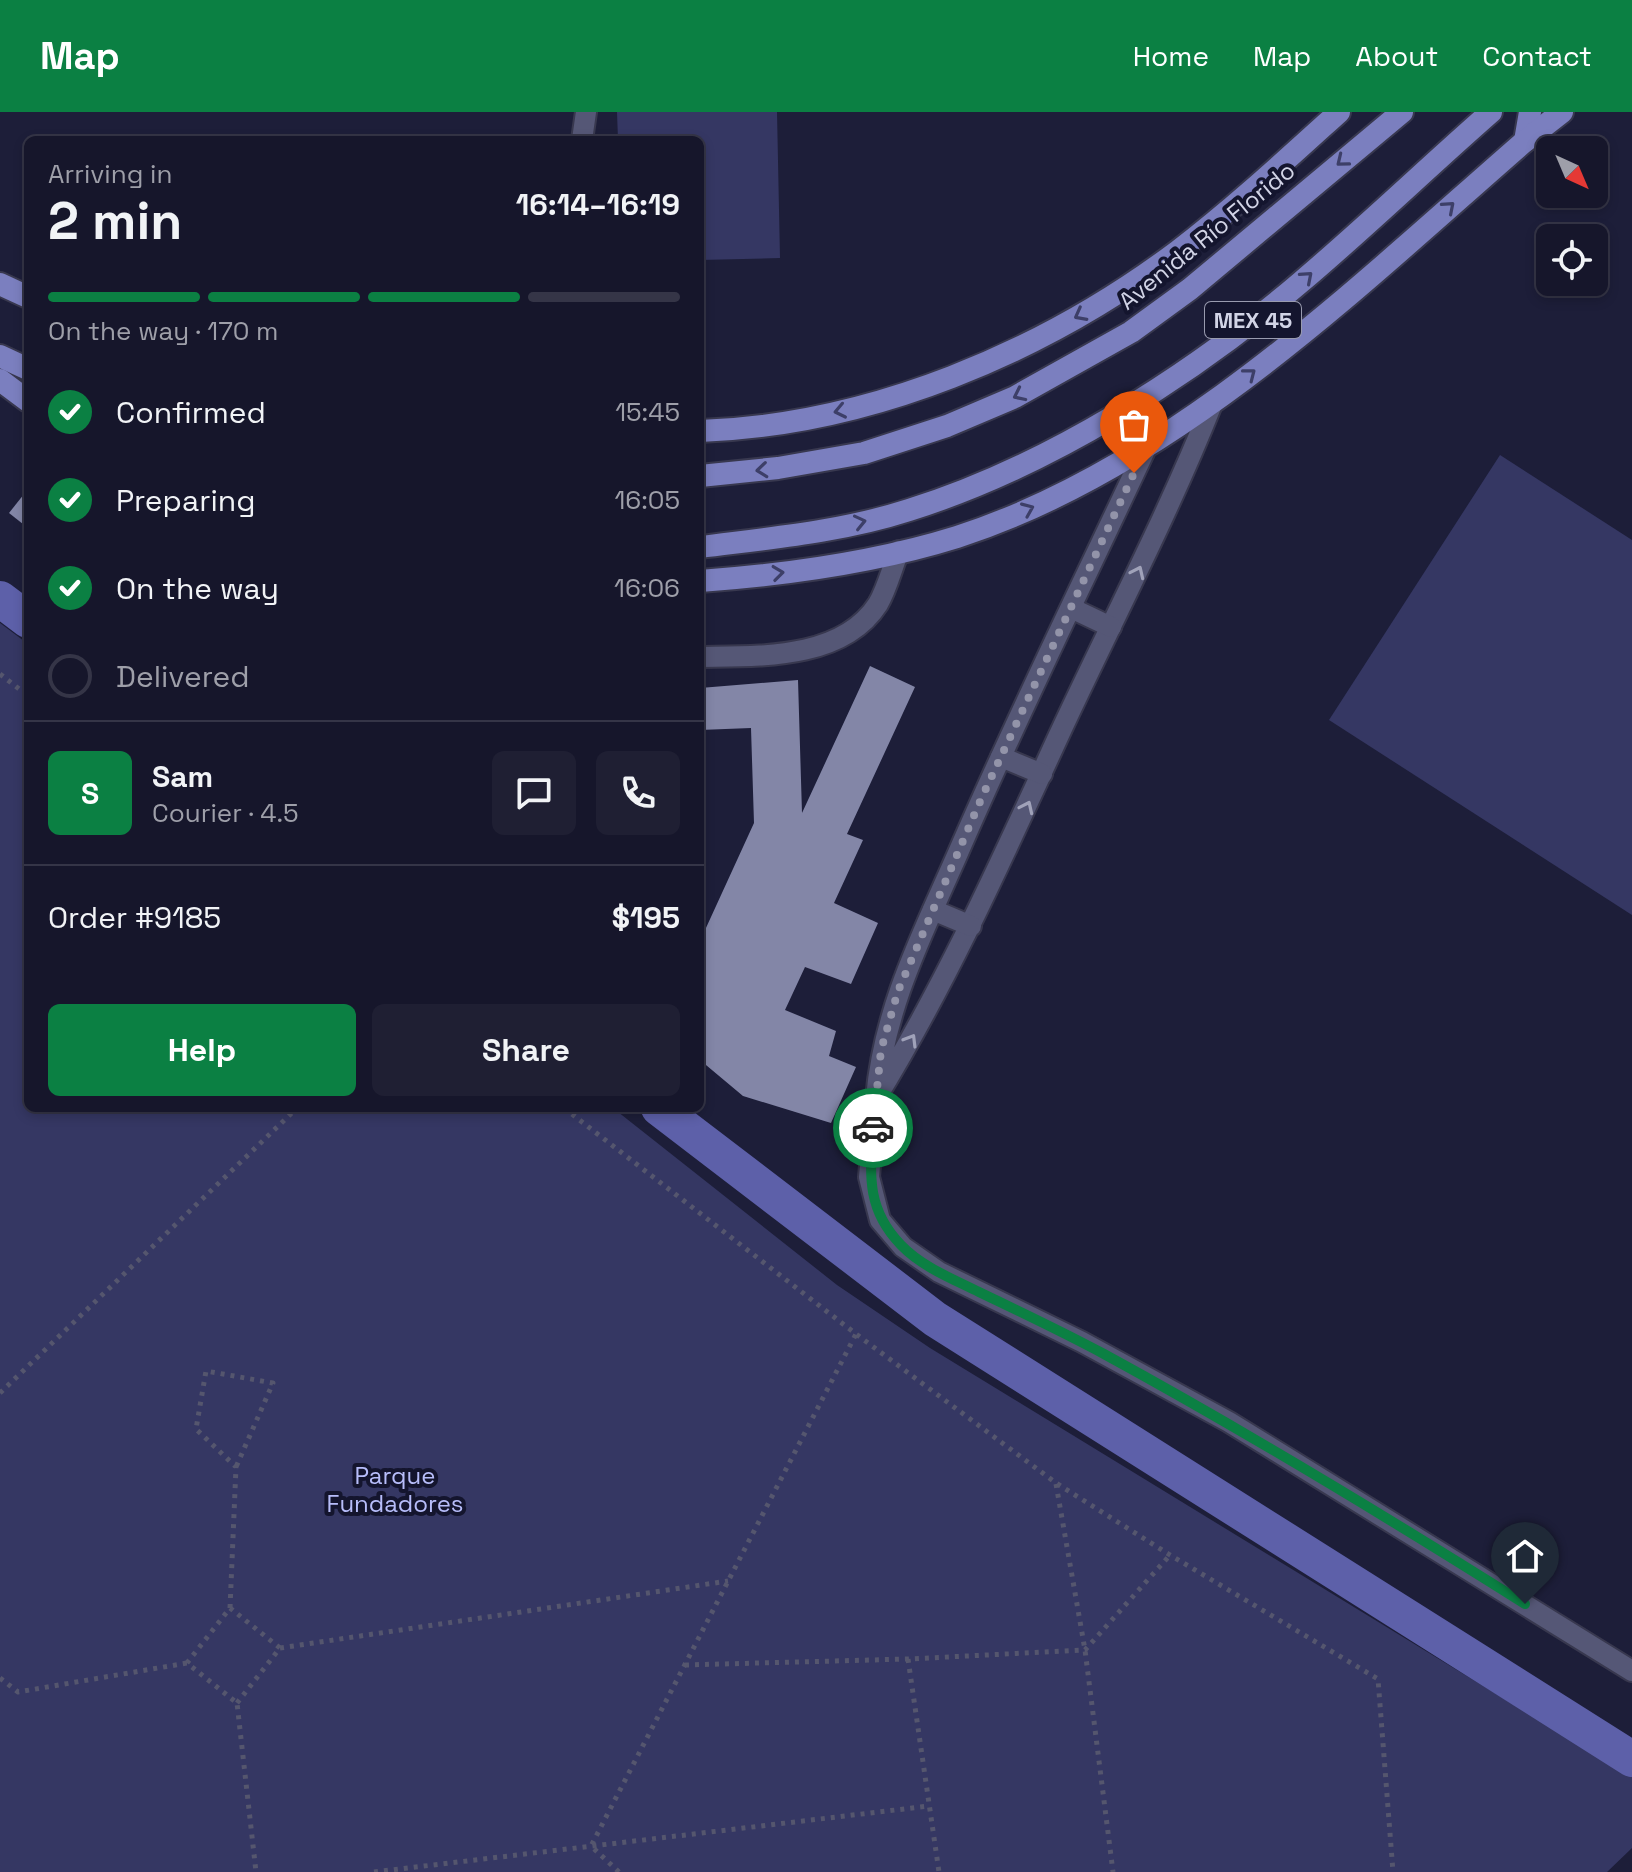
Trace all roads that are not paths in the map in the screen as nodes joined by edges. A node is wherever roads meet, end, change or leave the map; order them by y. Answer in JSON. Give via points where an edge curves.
{"nodes":[{"id":1,"x":586,"y":112,"type":"edge"},
{"id":2,"x":1339,"y":112,"type":"edge"},
{"id":3,"x":1402,"y":112,"type":"edge"},
{"id":4,"x":1491,"y":112,"type":"edge"},
{"id":5,"x":1530,"y":112,"type":"edge"},
{"id":6,"x":1562,"y":112,"type":"edge"},
{"id":7,"x":583,"y":136,"type":"edge"},
{"id":8,"x":1525,"y":141,"type":"junction"},
{"id":9,"x":0,"y":284,"type":"edge"},
{"id":10,"x":24,"y":295,"type":"edge"},
{"id":11,"x":0,"y":356,"type":"edge"},
{"id":12,"x":24,"y":367,"type":"edge"},
{"id":13,"x":0,"y":380,"type":"edge"},
{"id":14,"x":24,"y":398,"type":"edge"},
{"id":15,"x":1212,"y":404,"type":"junction"},
{"id":16,"x":704,"y":431,"type":"edge"},
{"id":17,"x":1147,"y":446,"type":"junction"},
{"id":18,"x":704,"y":476,"type":"edge"},
{"id":19,"x":704,"y":547,"type":"edge"},
{"id":20,"x":899,"y":551,"type":"junction"},
{"id":21,"x":704,"y":581,"type":"edge"},
{"id":22,"x":1071,"y":608,"type":"junction"},
{"id":23,"x":1111,"y":627,"type":"junction"},
{"id":24,"x":704,"y":657,"type":"edge"},
{"id":25,"x":1001,"y":757,"type":"junction"},
{"id":26,"x":1042,"y":774,"type":"junction"},
{"id":27,"x":933,"y":910,"type":"junction"},
{"id":28,"x":971,"y":926,"type":"junction"},
{"id":29,"x":876,"y":1098,"type":"junction"},
{"id":30,"x":1632,"y":1671,"type":"edge"}],
"edges":[{"from":1,"to":7,"type":"lane"},
{"from":2,"to":16,"type":"main road","one_way":true,"via":[[1176,252],[1096,306],[1014,351],[930,387],[840,411]]},
{"from":3,"to":18,"type":"main road","name":"Avenida Río Florido","number":"MEX 45","one_way":true,"via":[[1190,289],[1131,332],[1015,397],[864,453]]},
{"from":19,"to":4,"type":"main road","number":"MEX 45","one_way":true,"via":[[810,534],[908,511],[983,483],[1094,427],[1235,335]]},
{"from":5,"to":8,"type":"main road"},
{"from":6,"to":8,"type":"main road"},
{"from":15,"to":8,"type":"main road","one_way":true},
{"from":9,"to":10,"type":"main road"},
{"from":11,"to":12,"type":"main road"},
{"from":13,"to":14,"type":"main road"},
{"from":15,"to":17,"type":"main road"},
{"from":23,"to":15,"type":"lane","one_way":true},
{"from":20,"to":17,"type":"main road","one_way":true,"via":[[956,537],[1034,507]]},
{"from":17,"to":22,"type":"lane"},
{"from":21,"to":20,"type":"main road","one_way":true,"via":[[797,571]]},
{"from":20,"to":24,"type":"lane","via":[[879,602],[837,639],[777,655]]},
{"from":22,"to":23,"type":"lane"},
{"from":22,"to":25,"type":"lane"},
{"from":23,"to":26,"type":"lane"},
{"from":25,"to":26,"type":"lane"},
{"from":25,"to":27,"type":"lane"},
{"from":28,"to":26,"type":"lane","one_way":true},
{"from":27,"to":28,"type":"lane"},
{"from":27,"to":29,"type":"lane","via":[[898,991],[881,1050]]},
{"from":29,"to":28,"type":"lane","one_way":true},
{"from":29,"to":30,"type":"lane","via":[[869,1177],[880,1220],[903,1247],[939,1272],[1229,1422]]}]}
